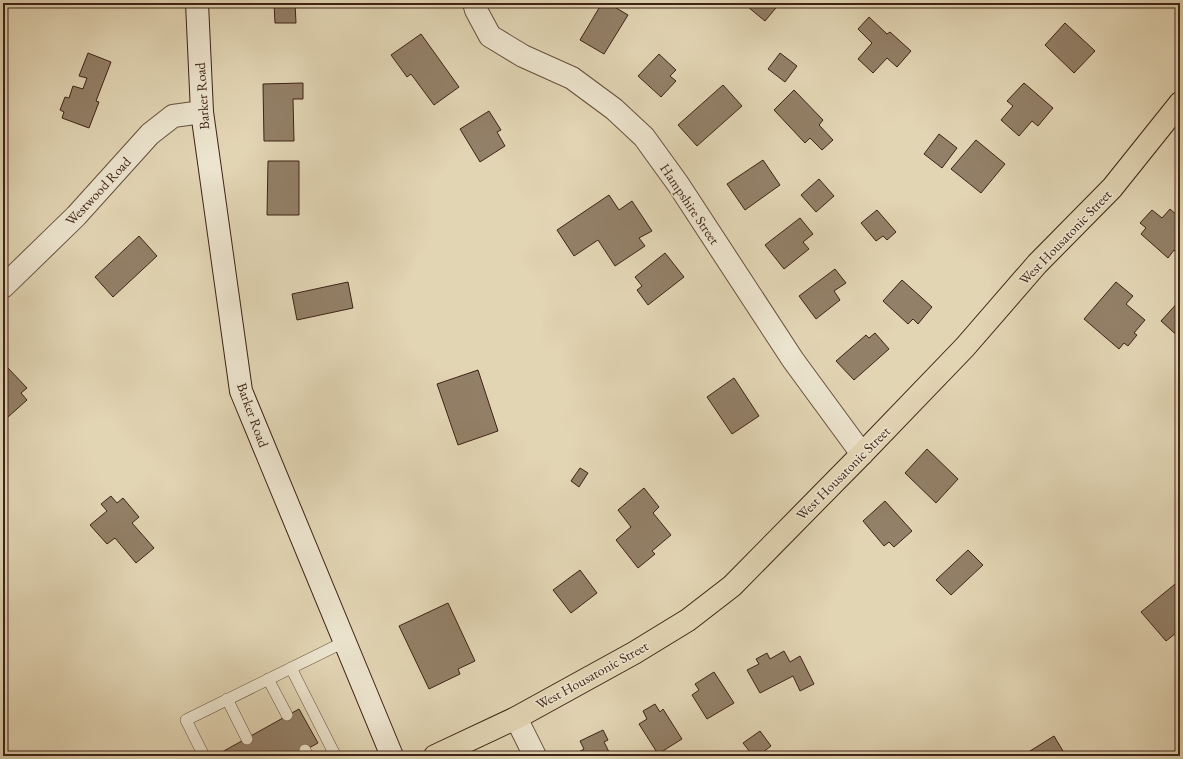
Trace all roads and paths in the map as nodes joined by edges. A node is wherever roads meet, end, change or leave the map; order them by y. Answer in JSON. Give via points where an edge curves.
{"nodes":[{"id":1,"x":197,"y":3,"type":"edge"},
{"id":2,"x":474,"y":3,"type":"edge"},
{"id":3,"x":1180,"y":103,"type":"edge"},
{"id":4,"x":202,"y":112,"type":"junction"},
{"id":5,"x":3,"y":287,"type":"edge"},
{"id":6,"x":862,"y":454,"type":"junction"},
{"id":7,"x":344,"y":642,"type":"junction"},
{"id":8,"x":291,"y":668,"type":"junction"},
{"id":9,"x":268,"y":679,"type":"junction"},
{"id":10,"x":227,"y":699,"type":"junction"},
{"id":11,"x":287,"y":715,"type":"dead end"},
{"id":12,"x":516,"y":718,"type":"junction"},
{"id":13,"x":247,"y":739,"type":"dead end"},
{"id":14,"x":331,"y":754,"type":"edge"},
{"id":15,"x":204,"y":756,"type":"edge"},
{"id":16,"x":392,"y":756,"type":"edge"},
{"id":17,"x":434,"y":756,"type":"edge"},
{"id":18,"x":535,"y":756,"type":"edge"}],
"edges":[{"from":1,"to":4,"type":"street","name":"Barker Road"},
{"from":2,"to":6,"type":"street","name":"Hampshire Street","via":[[490,36],[523,56],[572,78],[614,109],[644,137],[678,184],[793,360]]},
{"from":3,"to":6,"type":"highway","name":"West Housatonic Street","via":[[1112,188],[1037,264],[965,347]]},
{"from":4,"to":5,"type":"street","name":"Westwood Road","via":[[173,116],[150,134],[76,216]]},
{"from":4,"to":7,"type":"street","name":"Barker Road","via":[[241,391]]},
{"from":6,"to":12,"type":"highway","name":"West Housatonic Street","via":[[732,586],[688,620]]},
{"from":7,"to":8,"type":"lane"},
{"from":7,"to":16,"type":"street","name":"Barker Road"},
{"from":8,"to":9,"type":"lane"},
{"from":8,"to":14,"type":"lane"},
{"from":9,"to":10,"type":"lane"},
{"from":9,"to":11,"type":"lane"},
{"from":10,"to":13,"type":"lane"},
{"from":10,"to":15,"type":"lane","via":[[186,720]]},
{"from":12,"to":17,"type":"highway","name":"West Housatonic Street"},
{"from":12,"to":18,"type":"street"}]}
